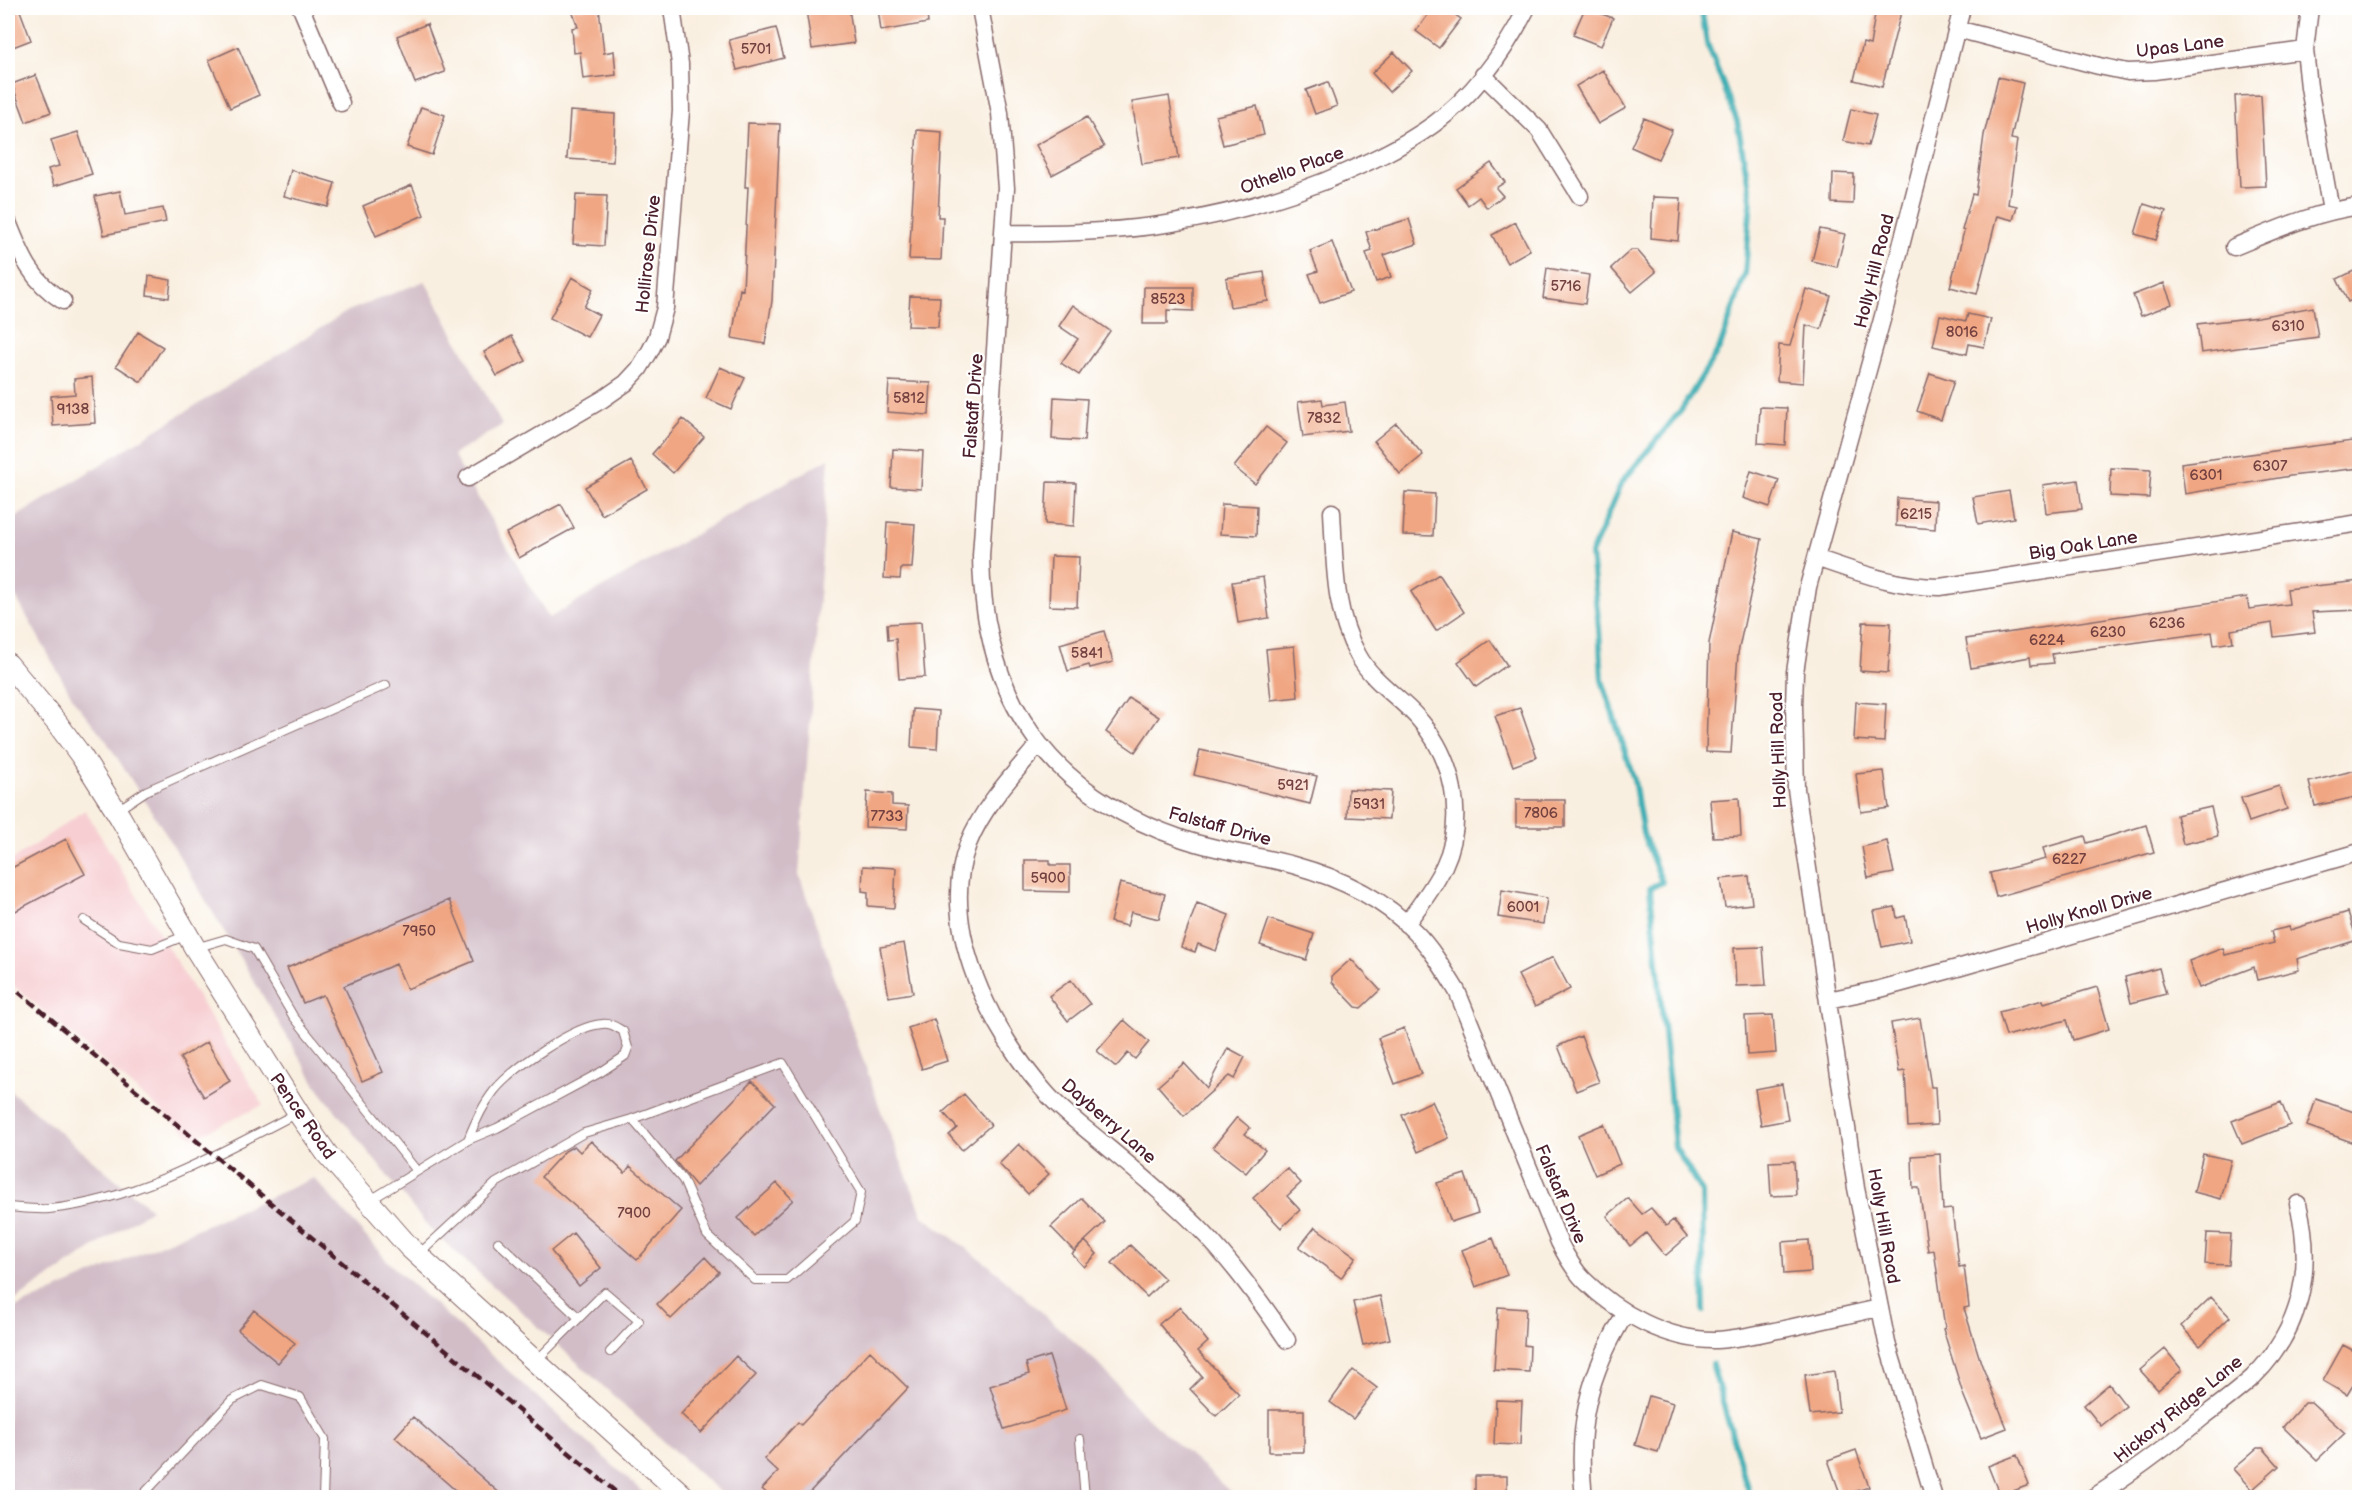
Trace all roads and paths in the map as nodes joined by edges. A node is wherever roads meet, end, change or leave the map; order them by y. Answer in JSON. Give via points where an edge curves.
{"nodes":[{"id":1,"x":301,"y":8,"type":"edge"},
{"id":2,"x":672,"y":8,"type":"edge"},
{"id":3,"x":980,"y":8,"type":"edge"},
{"id":4,"x":1527,"y":8,"type":"edge"},
{"id":5,"x":1962,"y":8,"type":"edge"},
{"id":6,"x":2310,"y":8,"type":"edge"},
{"id":7,"x":1957,"y":29,"type":"junction"},
{"id":8,"x":2305,"y":50,"type":"junction"},
{"id":9,"x":1483,"y":75,"type":"junction"},
{"id":10,"x":341,"y":103,"type":"dead end"},
{"id":11,"x":1580,"y":196,"type":"dead end"},
{"id":12,"x":2360,"y":206,"type":"edge"},
{"id":13,"x":2331,"y":211,"type":"junction"},
{"id":14,"x":8,"y":222,"type":"edge"},
{"id":15,"x":1004,"y":233,"type":"junction"},
{"id":16,"x":2234,"y":247,"type":"dead end"},
{"id":17,"x":63,"y":301,"type":"dead end"},
{"id":18,"x":468,"y":478,"type":"dead end"},
{"id":19,"x":1332,"y":512,"type":"dead end"},
{"id":20,"x":2360,"y":523,"type":"edge"},
{"id":21,"x":1816,"y":558,"type":"junction"},
{"id":22,"x":8,"y":664,"type":"edge"},
{"id":23,"x":386,"y":685,"type":"dead end"},
{"id":24,"x":1039,"y":744,"type":"junction"},
{"id":25,"x":116,"y":811,"type":"junction"},
{"id":26,"x":2360,"y":852,"type":"edge"},
{"id":27,"x":84,"y":920,"type":"dead end"},
{"id":28,"x":1406,"y":924,"type":"junction"},
{"id":29,"x":191,"y":942,"type":"junction"},
{"id":30,"x":1828,"y":1000,"type":"junction"},
{"id":31,"x":298,"y":1113,"type":"junction"},
{"id":32,"x":632,"y":1119,"type":"junction"},
{"id":33,"x":468,"y":1140,"type":"junction"},
{"id":34,"x":417,"y":1171,"type":"junction"},
{"id":35,"x":368,"y":1201,"type":"junction"},
{"id":36,"x":2298,"y":1204,"type":"dead end"},
{"id":37,"x":8,"y":1207,"type":"edge"},
{"id":38,"x":498,"y":1242,"type":"dead end"},
{"id":39,"x":418,"y":1256,"type":"junction"},
{"id":40,"x":1879,"y":1308,"type":"junction"},
{"id":41,"x":1626,"y":1313,"type":"junction"},
{"id":42,"x":579,"y":1318,"type":"junction"},
{"id":43,"x":1287,"y":1340,"type":"dead end"},
{"id":44,"x":610,"y":1352,"type":"dead end"},
{"id":45,"x":535,"y":1362,"type":"junction"},
{"id":46,"x":1080,"y":1439,"type":"dead end"},
{"id":47,"x":140,"y":1497,"type":"edge"},
{"id":48,"x":323,"y":1497,"type":"edge"},
{"id":49,"x":686,"y":1497,"type":"edge"},
{"id":50,"x":1085,"y":1497,"type":"edge"},
{"id":51,"x":1584,"y":1497,"type":"edge"},
{"id":52,"x":1934,"y":1497,"type":"edge"},
{"id":53,"x":2092,"y":1497,"type":"edge"}],
"edges":[{"from":1,"to":10,"type":"street"},
{"from":2,"to":18,"type":"street","name":"Hollirose Drive","via":[[680,64],[681,111],[665,308],[657,337],[639,369],[618,388]]},
{"from":3,"to":15,"type":"street","name":"Falstaff Drive","via":[[1005,157]]},
{"from":4,"to":9,"type":"street","name":"Othello Place"},
{"from":5,"to":7,"type":"street","name":"Holly Hill Road"},
{"from":6,"to":8,"type":"street"},
{"from":7,"to":8,"type":"street","name":"Upas Lane","via":[[2128,72]]},
{"from":7,"to":21,"type":"street","name":"Holly Hill Road"},
{"from":8,"to":13,"type":"street"},
{"from":9,"to":11,"type":"street","via":[[1539,130]]},
{"from":9,"to":15,"type":"street","name":"Othello Place","via":[[1435,123],[1402,145],[1292,194],[1162,226]]},
{"from":12,"to":13,"type":"street"},
{"from":13,"to":16,"type":"street"},
{"from":14,"to":17,"type":"street","via":[[34,277]]},
{"from":15,"to":24,"type":"street","name":"Falstaff Drive","via":[[981,587],[994,657],[1006,690],[1019,718]]},
{"from":19,"to":28,"type":"street","via":[[1337,599],[1349,636],[1369,671],[1417,717],[1435,741],[1452,783],[1455,810],[1450,848],[1429,893]]},
{"from":20,"to":21,"type":"street","name":"Big Oak Lane","via":[[1940,587],[1914,587],[1879,579]]},
{"from":21,"to":30,"type":"street","name":"Holly Hill Road","via":[[1795,672],[1794,746],[1801,821]]},
{"from":22,"to":25,"type":"street","name":"Pence Road","via":[[82,757]]},
{"from":23,"to":25,"type":"lane","via":[[146,791]]},
{"from":24,"to":28,"type":"street","name":"Falstaff Drive","via":[[1059,767],[1093,794],[1155,829],[1330,877],[1384,906]]},
{"from":24,"to":43,"type":"street","name":"Dayberry Lane","via":[[998,792],[968,844],[960,902],[963,931],[979,987],[998,1024],[1047,1094],[1198,1227],[1247,1283]]},
{"from":25,"to":29,"type":"street","name":"Pence Road"},
{"from":26,"to":30,"type":"street","name":"Holly Knoll Drive","via":[[1961,967]]},
{"from":27,"to":29,"type":"lane","via":[[119,943],[152,950]]},
{"from":28,"to":41,"type":"street","name":"Falstaff Drive","via":[[1437,958],[1457,991],[1571,1264],[1583,1280]]},
{"from":29,"to":31,"type":"street","name":"Pence Road"},
{"from":29,"to":34,"type":"lane","via":[[226,939],[255,949],[293,1016]]},
{"from":30,"to":40,"type":"street","name":"Holly Hill Road","via":[[1856,1188]]},
{"from":31,"to":35,"type":"street","name":"Pence Road"},
{"from":31,"to":37,"type":"lane","via":[[215,1155],[95,1202],[47,1209]]},
{"from":32,"to":32,"type":"lane","via":[[783,1063],[861,1192],[855,1221],[787,1280],[755,1280],[707,1236],[683,1180]]},
{"from":32,"to":39,"type":"lane","via":[[584,1133],[496,1183]]},
{"from":33,"to":33,"type":"lane","via":[[497,1128],[625,1056],[628,1048],[623,1031],[612,1024],[581,1030],[517,1068],[494,1090],[477,1115]]},
{"from":33,"to":34,"type":"lane"},
{"from":34,"to":35,"type":"lane"},
{"from":35,"to":39,"type":"street","name":"Pence Road"},
{"from":36,"to":53,"type":"street","name":"Hickory Ridge Lane","via":[[2306,1253],[2304,1285],[2296,1312],[2270,1357],[2253,1377],[2181,1435]]},
{"from":38,"to":42,"type":"lane"},
{"from":39,"to":45,"type":"street","name":"Pence Road"},
{"from":40,"to":41,"type":"street","name":"Falstaff Drive","via":[[1715,1340],[1660,1329]]},
{"from":40,"to":52,"type":"street","name":"Holly Hill Road"},
{"from":41,"to":51,"type":"street","via":[[1605,1351],[1587,1402],[1580,1452]]},
{"from":42,"to":44,"type":"lane","via":[[605,1292],[639,1321]]},
{"from":42,"to":45,"type":"lane"},
{"from":45,"to":49,"type":"street","name":"Pence Road"},
{"from":46,"to":50,"type":"lane"},
{"from":47,"to":48,"type":"lane","via":[[232,1400],[262,1385],[300,1397],[325,1439]]}]}
